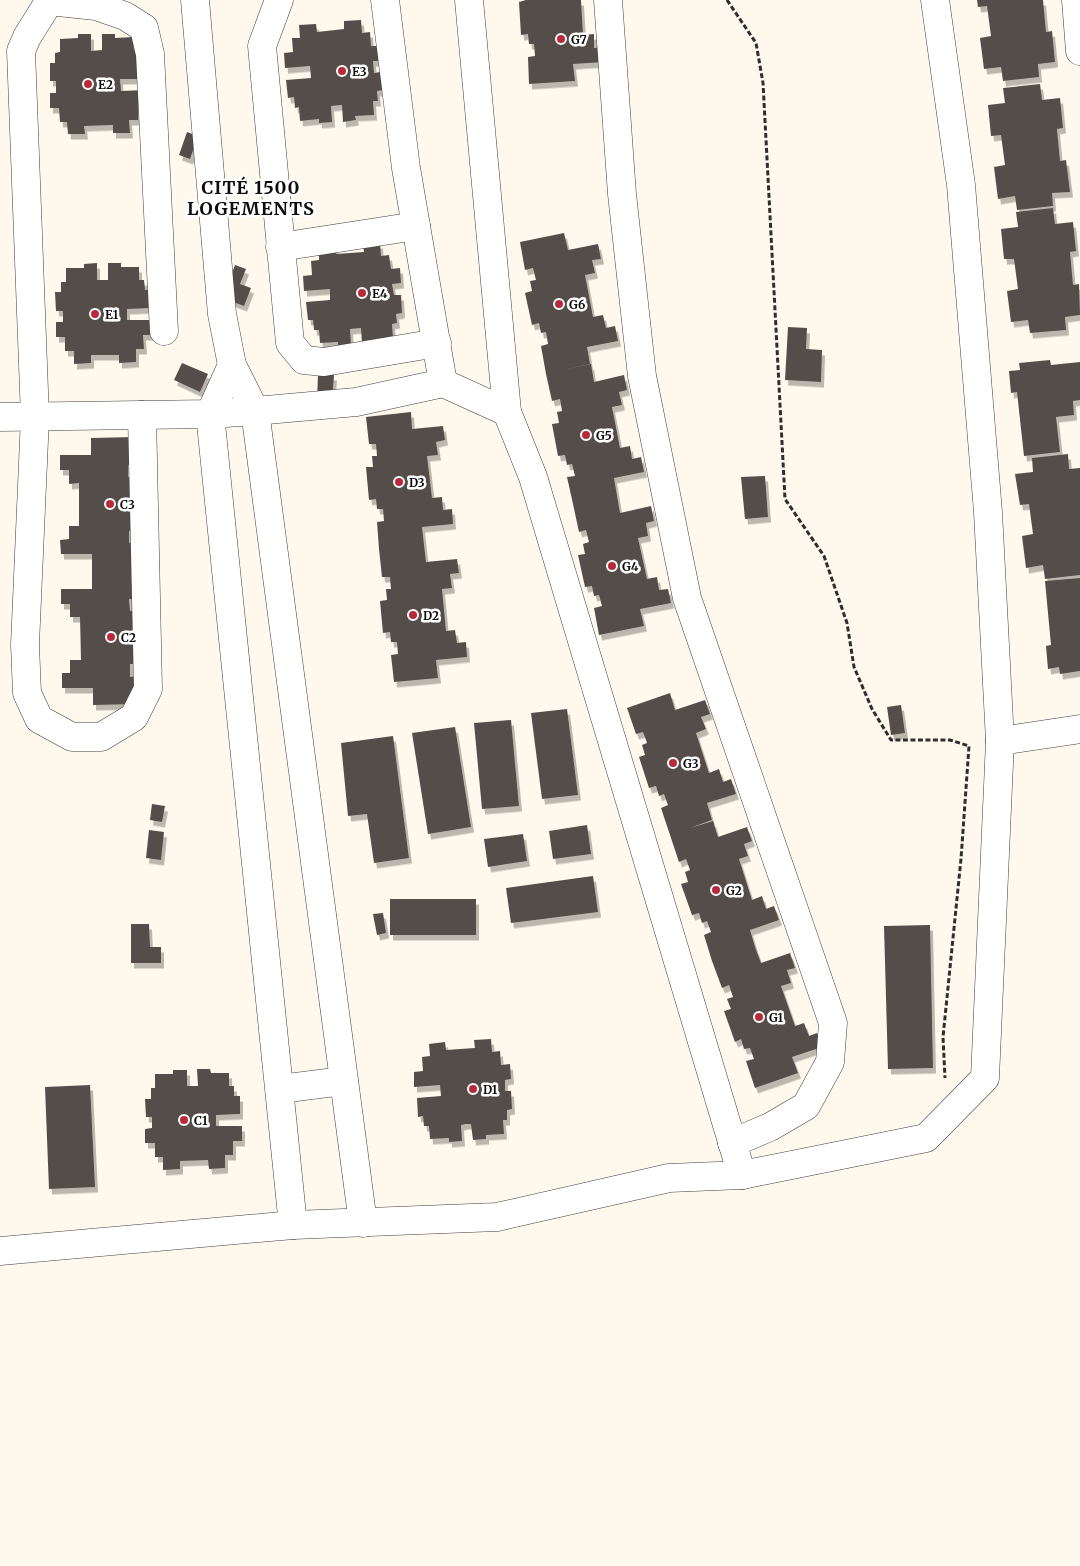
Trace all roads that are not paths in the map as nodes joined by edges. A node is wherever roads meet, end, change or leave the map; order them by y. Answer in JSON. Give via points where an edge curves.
{"nodes":[{"id":1,"x":195,"y":0,"type":"edge"},
{"id":2,"x":280,"y":0,"type":"edge"},
{"id":3,"x":385,"y":0,"type":"edge"},
{"id":4,"x":469,"y":0,"type":"edge"},
{"id":5,"x":608,"y":0,"type":"edge"},
{"id":6,"x":935,"y":0,"type":"edge"},
{"id":7,"x":1076,"y":0,"type":"edge"},
{"id":8,"x":50,"y":1,"type":"edge"},
{"id":9,"x":1080,"y":51,"type":"edge"},
{"id":10,"x":416,"y":226,"type":"junction"},
{"id":11,"x":280,"y":247,"type":"junction"},
{"id":12,"x":164,"y":331,"type":"dead end"},
{"id":13,"x":437,"y":343,"type":"junction"},
{"id":14,"x":232,"y":364,"type":"junction"},
{"id":15,"x":444,"y":383,"type":"junction"},
{"id":16,"x":255,"y":411,"type":"junction"},
{"id":17,"x":507,"y":412,"type":"junction"},
{"id":18,"x":210,"y":414,"type":"junction"},
{"id":19,"x":142,"y":415,"type":"junction"},
{"id":20,"x":0,"y":417,"type":"edge"},
{"id":21,"x":36,"y":417,"type":"junction"},
{"id":22,"x":1080,"y":729,"type":"edge"},
{"id":23,"x":1000,"y":741,"type":"junction"},
{"id":24,"x":343,"y":1081,"type":"junction"},
{"id":25,"x":280,"y":1089,"type":"junction"},
{"id":26,"x":732,"y":1143,"type":"junction"},
{"id":27,"x":742,"y":1176,"type":"junction"},
{"id":28,"x":363,"y":1223,"type":"junction"},
{"id":29,"x":293,"y":1225,"type":"junction"},
{"id":30,"x":0,"y":1251,"type":"edge"}],
"edges":[{"from":1,"to":14,"type":"street","via":[[222,314]]},
{"from":2,"to":11,"type":"street","via":[[262,46]]},
{"from":3,"to":10,"type":"street"},
{"from":4,"to":17,"type":"street"},
{"from":5,"to":26,"type":"street","via":[[622,194],[642,376],[687,598],[833,1023],[830,1062],[806,1106],[770,1128]]},
{"from":6,"to":23,"type":"street","via":[[961,185],[988,512]]},
{"from":7,"to":9,"type":"street"},
{"from":8,"to":12,"type":"street","via":[[96,6],[125,16],[144,28],[150,54]]},
{"from":8,"to":21,"type":"street","via":[[20,51]]},
{"from":10,"to":11,"type":"street"},
{"from":10,"to":13,"type":"street"},
{"from":11,"to":13,"type":"street","via":[[290,343],[304,360],[324,362]]},
{"from":13,"to":15,"type":"street"},
{"from":14,"to":16,"type":"street"},
{"from":14,"to":18,"type":"street"},
{"from":15,"to":16,"type":"street","via":[[356,402]]},
{"from":15,"to":17,"type":"street"},
{"from":16,"to":18,"type":"street"},
{"from":16,"to":24,"type":"street"},
{"from":17,"to":26,"type":"street","via":[[533,477]]},
{"from":18,"to":19,"type":"street"},
{"from":18,"to":25,"type":"street"},
{"from":19,"to":21,"type":"street"},
{"from":19,"to":21,"type":"street","via":[[148,689],[134,717],[101,737],[72,737],[40,719],[27,693],[25,645]]},
{"from":20,"to":21,"type":"street"},
{"from":22,"to":23,"type":"street"},
{"from":23,"to":27,"type":"street","via":[[986,1078],[926,1138]]},
{"from":24,"to":25,"type":"street"},
{"from":24,"to":28,"type":"street"},
{"from":25,"to":29,"type":"street"},
{"from":26,"to":27,"type":"street"},
{"from":27,"to":28,"type":"street","via":[[669,1178],[497,1217]]},
{"from":28,"to":29,"type":"street"},
{"from":29,"to":30,"type":"street"}]}
